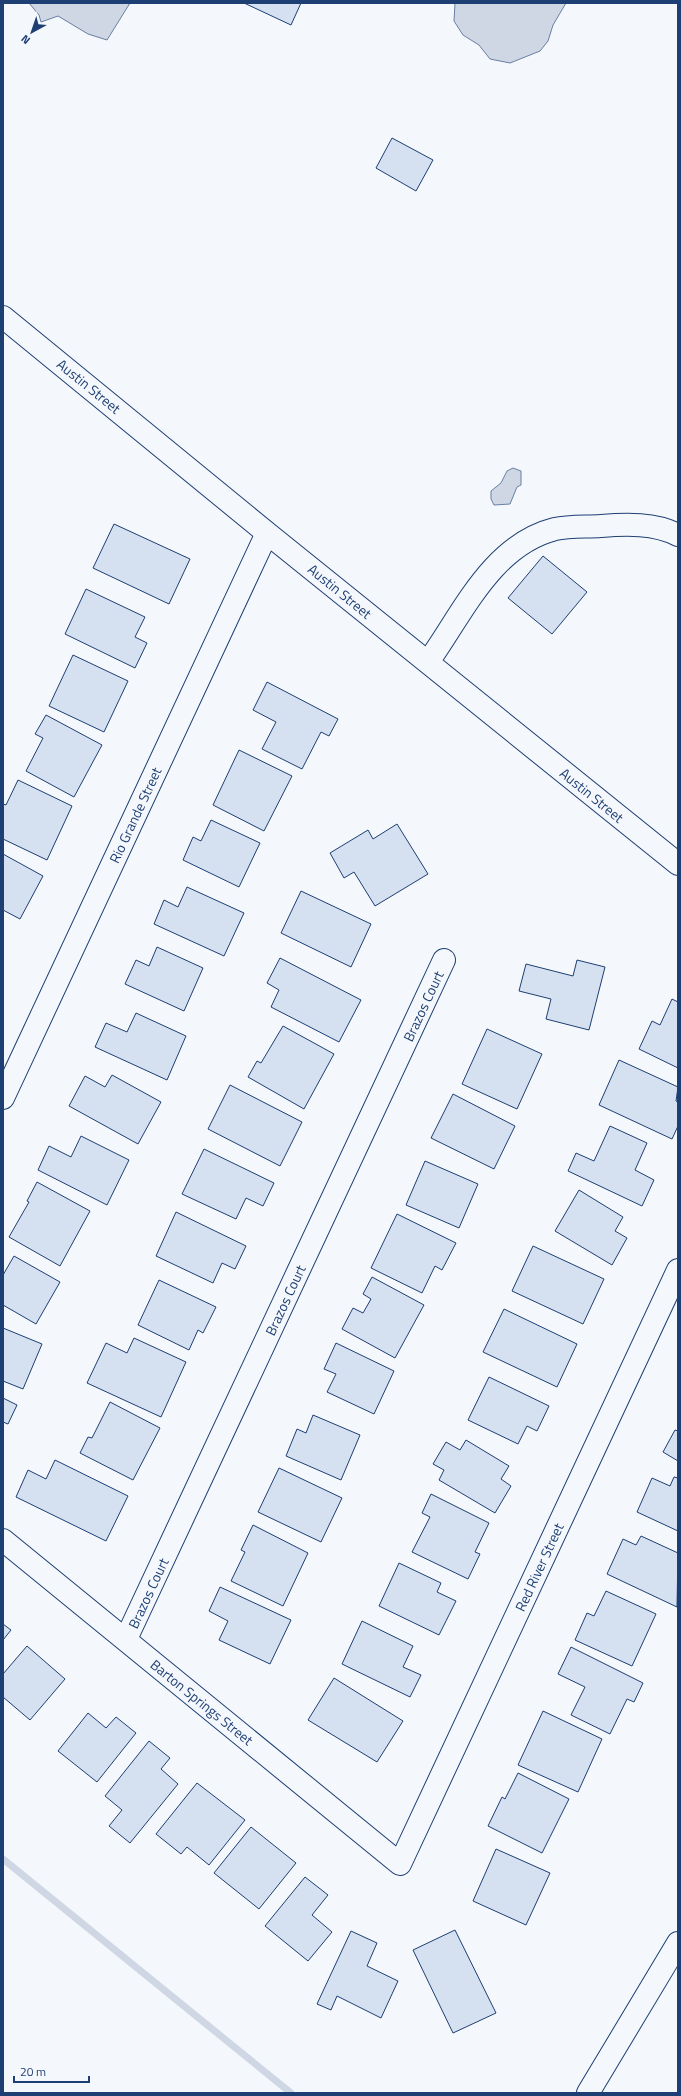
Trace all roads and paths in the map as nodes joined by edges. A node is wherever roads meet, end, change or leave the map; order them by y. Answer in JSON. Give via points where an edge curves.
{"nodes":[{"id":1,"x":3,"y":316,"type":"edge"},
{"id":2,"x":267,"y":533,"type":"junction"},
{"id":3,"x":678,"y":536,"type":"edge"},
{"id":4,"x":428,"y":662,"type":"junction"},
{"id":5,"x":678,"y":864,"type":"edge"},
{"id":6,"x":444,"y":960,"type":"dead end"},
{"id":7,"x":3,"y":1098,"type":"edge"},
{"id":8,"x":678,"y":1270,"type":"edge"},
{"id":9,"x":3,"y":1540,"type":"edge"},
{"id":10,"x":126,"y":1639,"type":"junction"},
{"id":11,"x":400,"y":1864,"type":"joint"},
{"id":12,"x":678,"y":1943,"type":"edge"},
{"id":13,"x":588,"y":2093,"type":"edge"}],
"edges":[{"from":1,"to":2,"type":"street","name":"Austin Street"},
{"from":2,"to":4,"type":"street","name":"Austin Street"},
{"from":2,"to":7,"type":"street","name":"Rio Grande Street"},
{"from":3,"to":4,"type":"street","via":[[637,524],[556,529],[533,538],[500,561],[482,580]]},
{"from":4,"to":5,"type":"street","name":"Austin Street"},
{"from":6,"to":10,"type":"street","name":"Brazos Court"},
{"from":8,"to":11,"type":"street","name":"Red River Street"},
{"from":9,"to":10,"type":"street","name":"Barton Springs Street"},
{"from":10,"to":11,"type":"street","name":"Barton Springs Street"},
{"from":12,"to":13,"type":"street"}]}
